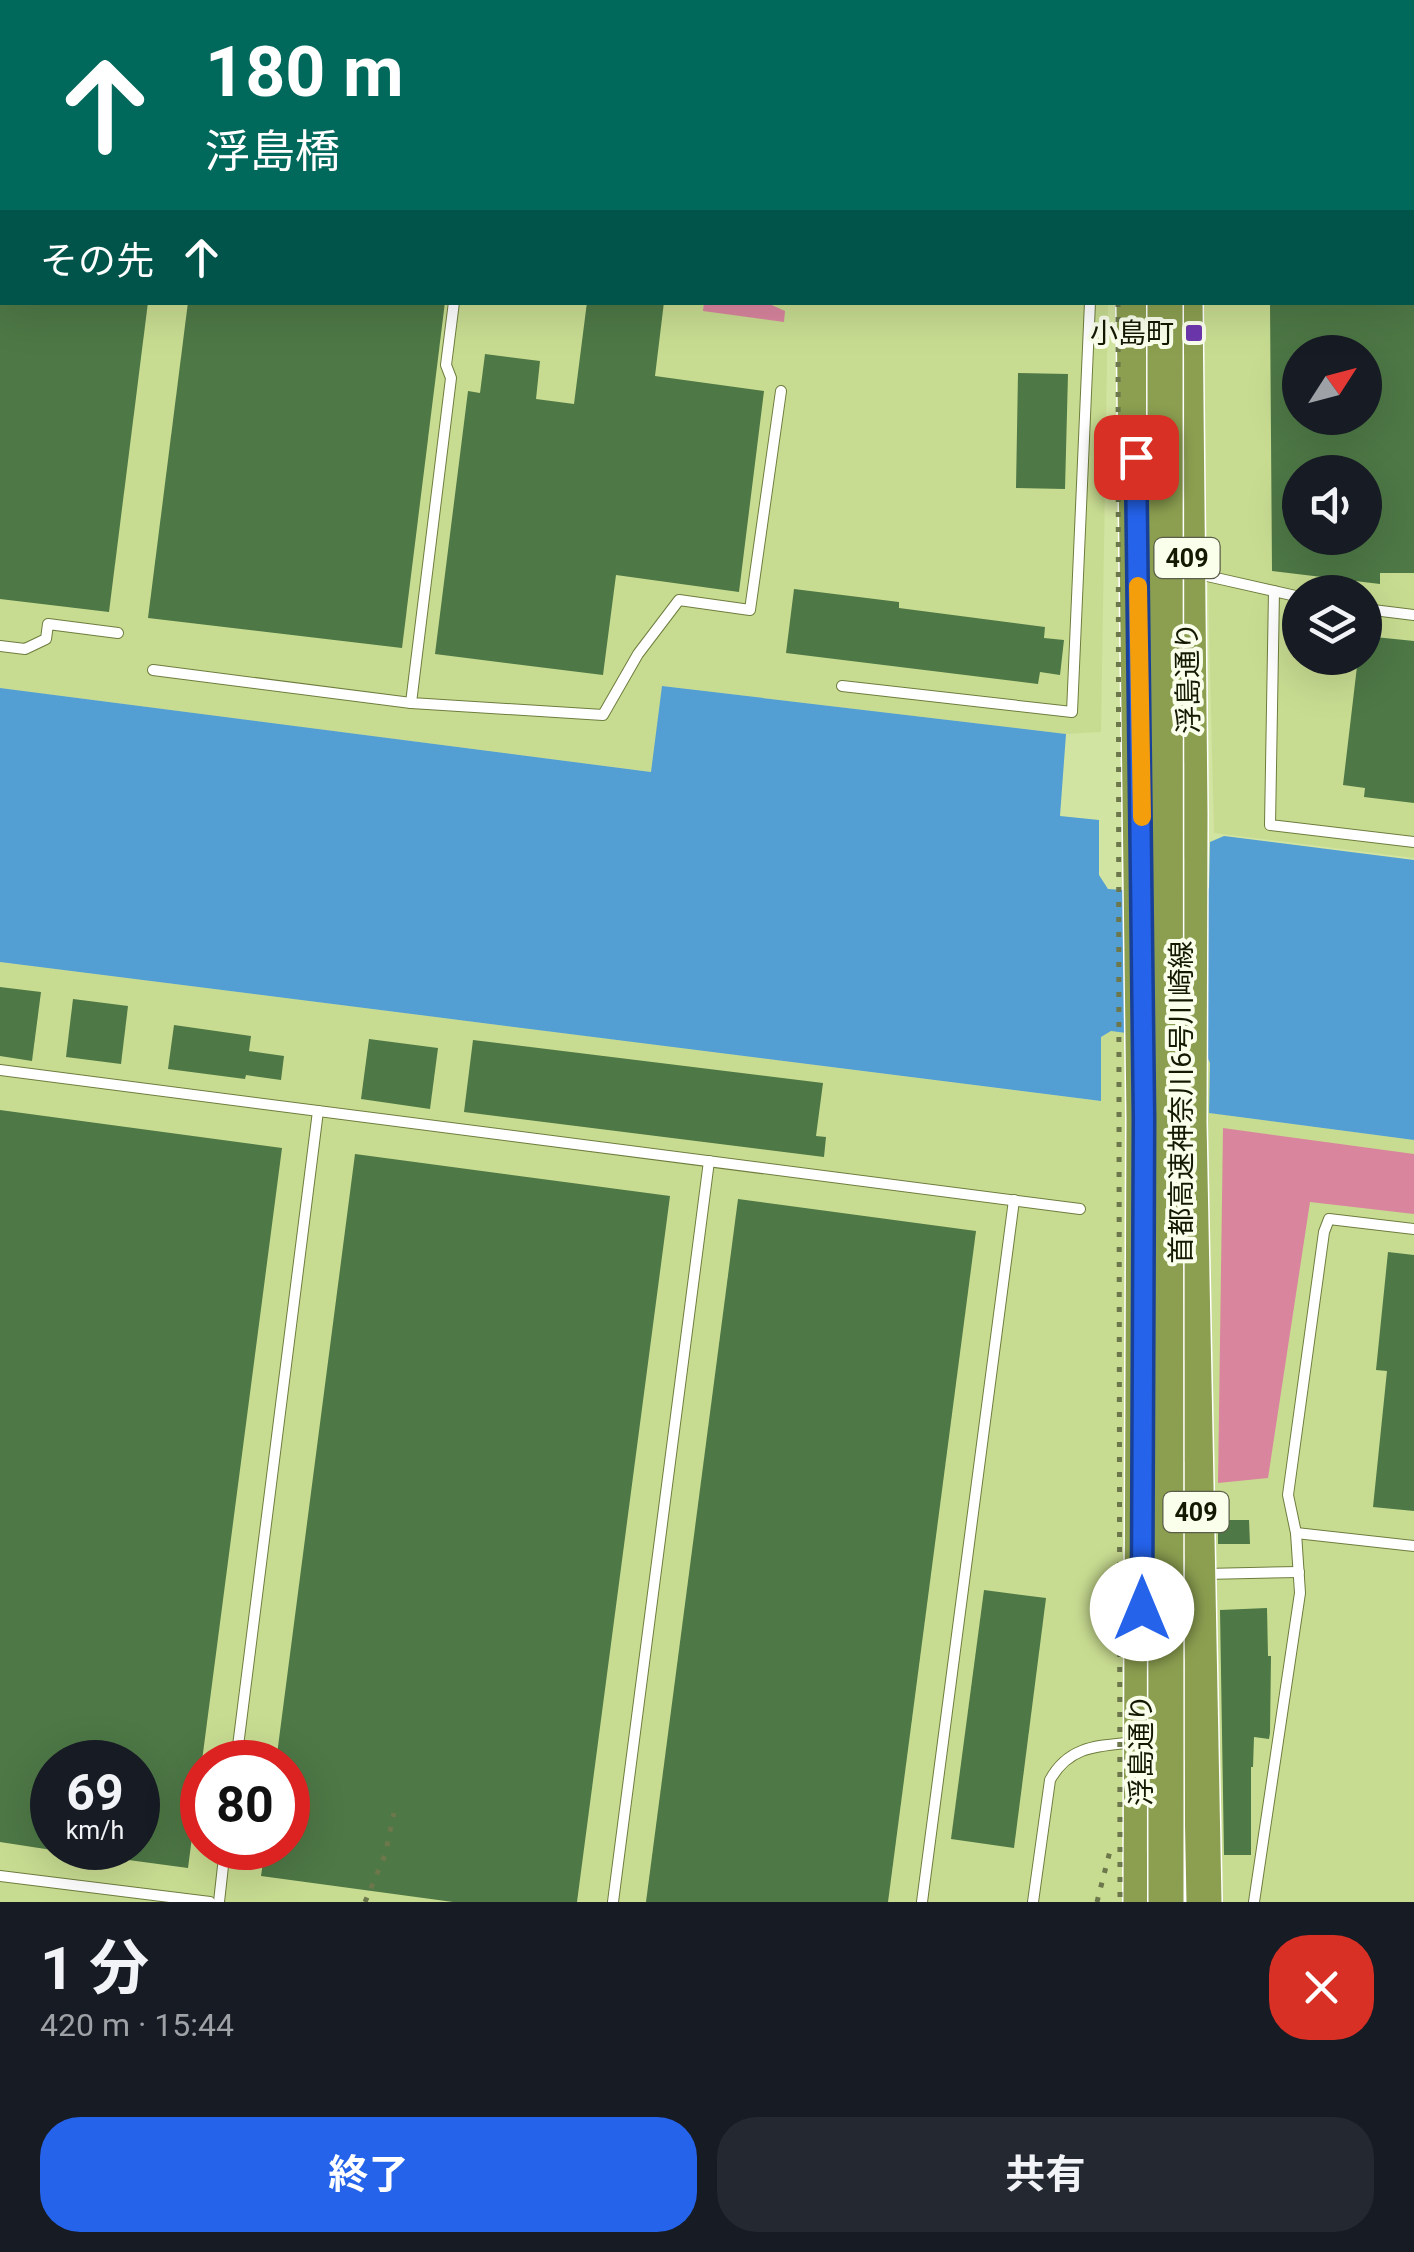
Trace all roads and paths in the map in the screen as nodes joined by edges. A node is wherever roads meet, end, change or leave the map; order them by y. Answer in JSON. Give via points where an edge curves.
{"nodes":[{"id":1,"x":454,"y":305,"type":"edge"},
{"id":2,"x":1090,"y":305,"type":"edge"},
{"id":3,"x":1134,"y":305,"type":"edge"},
{"id":4,"x":1154,"y":305,"type":"edge"},
{"id":5,"x":1165,"y":305,"type":"edge"},
{"id":6,"x":1183,"y":305,"type":"edge"},
{"id":7,"x":1183,"y":305,"type":"edge"},
{"id":8,"x":781,"y":392,"type":"dead end"},
{"id":9,"x":1165,"y":508,"type":"junction"},
{"id":10,"x":1188,"y":571,"type":"junction"},
{"id":11,"x":1138,"y":572,"type":"junction"},
{"id":12,"x":1274,"y":591,"type":"junction"},
{"id":13,"x":1282,"y":593,"type":"edge"},
{"id":14,"x":1382,"y":610,"type":"edge"},
{"id":15,"x":1414,"y":615,"type":"edge"},
{"id":16,"x":118,"y":633,"type":"dead end"},
{"id":17,"x":0,"y":646,"type":"edge"},
{"id":18,"x":153,"y":670,"type":"dead end"},
{"id":19,"x":842,"y":686,"type":"dead end"},
{"id":20,"x":412,"y":702,"type":"junction"},
{"id":21,"x":1414,"y":842,"type":"edge"},
{"id":22,"x":0,"y":1070,"type":"edge"},
{"id":23,"x":318,"y":1110,"type":"junction"},
{"id":24,"x":708,"y":1161,"type":"junction"},
{"id":25,"x":1014,"y":1200,"type":"junction"},
{"id":26,"x":1080,"y":1209,"type":"dead end"},
{"id":27,"x":1414,"y":1229,"type":"edge"},
{"id":28,"x":1296,"y":1532,"type":"junction"},
{"id":29,"x":1414,"y":1546,"type":"edge"},
{"id":30,"x":1299,"y":1572,"type":"junction"},
{"id":31,"x":1197,"y":1574,"type":"junction"},
{"id":32,"x":1142,"y":1576,"type":"junction"},
{"id":33,"x":239,"y":1740,"type":"edge"},
{"id":34,"x":1140,"y":1741,"type":"junction"},
{"id":35,"x":222,"y":1870,"type":"edge"},
{"id":36,"x":0,"y":1876,"type":"edge"},
{"id":37,"x":210,"y":1902,"type":"edge"},
{"id":38,"x":218,"y":1902,"type":"edge"},
{"id":39,"x":612,"y":1902,"type":"edge"},
{"id":40,"x":922,"y":1902,"type":"edge"},
{"id":41,"x":1033,"y":1902,"type":"edge"},
{"id":42,"x":1141,"y":1902,"type":"edge"},
{"id":43,"x":1166,"y":1902,"type":"edge"},
{"id":44,"x":1181,"y":1902,"type":"edge"},
{"id":45,"x":1204,"y":1902,"type":"edge"},
{"id":46,"x":1254,"y":1902,"type":"edge"}],
"edges":[{"from":1,"to":20,"type":"lane","via":[[446,365],[452,378]]},
{"from":2,"to":19,"type":"lane","via":[[1072,712]]},
{"from":3,"to":11,"type":"highway","name":"浮島通り","number":"409"},
{"from":4,"to":9,"type":"highway","bridge":true},
{"from":5,"to":9,"type":"highway","name":"首都高速神奈川6号川崎線","bridge":true},
{"from":6,"to":10,"type":"highway","name":"浮島通り","number":"409"},
{"from":7,"to":44,"type":"highway","name":"首都高速神奈川6号川崎線"},
{"from":8,"to":20,"type":"lane","via":[[750,610],[679,600],[603,715]]},
{"from":9,"to":43,"type":"highway","name":"首都高速神奈川6号川崎線","bridge":true},
{"from":10,"to":11,"type":"lane"},
{"from":10,"to":12,"type":"lane"},
{"from":10,"to":31,"type":"highway","name":"浮島通り","number":"409"},
{"from":11,"to":32,"type":"highway","name":"浮島通り","number":"409"},
{"from":12,"to":13,"type":"lane"},
{"from":12,"to":21,"type":"lane","via":[[1270,825]]},
{"from":14,"to":15,"type":"lane"},
{"from":16,"to":17,"type":"lane","via":[[48,624],[46,639],[25,648]]},
{"from":18,"to":20,"type":"lane"},
{"from":22,"to":23,"type":"lane"},
{"from":23,"to":24,"type":"lane"},
{"from":23,"to":33,"type":"lane"},
{"from":24,"to":25,"type":"lane"},
{"from":24,"to":39,"type":"lane"},
{"from":25,"to":26,"type":"lane"},
{"from":25,"to":40,"type":"lane"},
{"from":27,"to":28,"type":"lane","via":[[1329,1218],[1288,1496]]},
{"from":28,"to":29,"type":"lane"},
{"from":28,"to":30,"type":"lane"},
{"from":30,"to":31,"type":"lane"},
{"from":30,"to":46,"type":"lane"},
{"from":31,"to":32,"type":"lane"},
{"from":31,"to":45,"type":"highway","number":"409"},
{"from":32,"to":34,"type":"highway","name":"浮島通り","number":"409"},
{"from":34,"to":41,"type":"lane","via":[[1089,1748],[1058,1765],[1050,1780]]},
{"from":34,"to":42,"type":"highway","name":"浮島通り","number":"409"},
{"from":35,"to":38,"type":"lane"},
{"from":36,"to":37,"type":"lane"}]}
